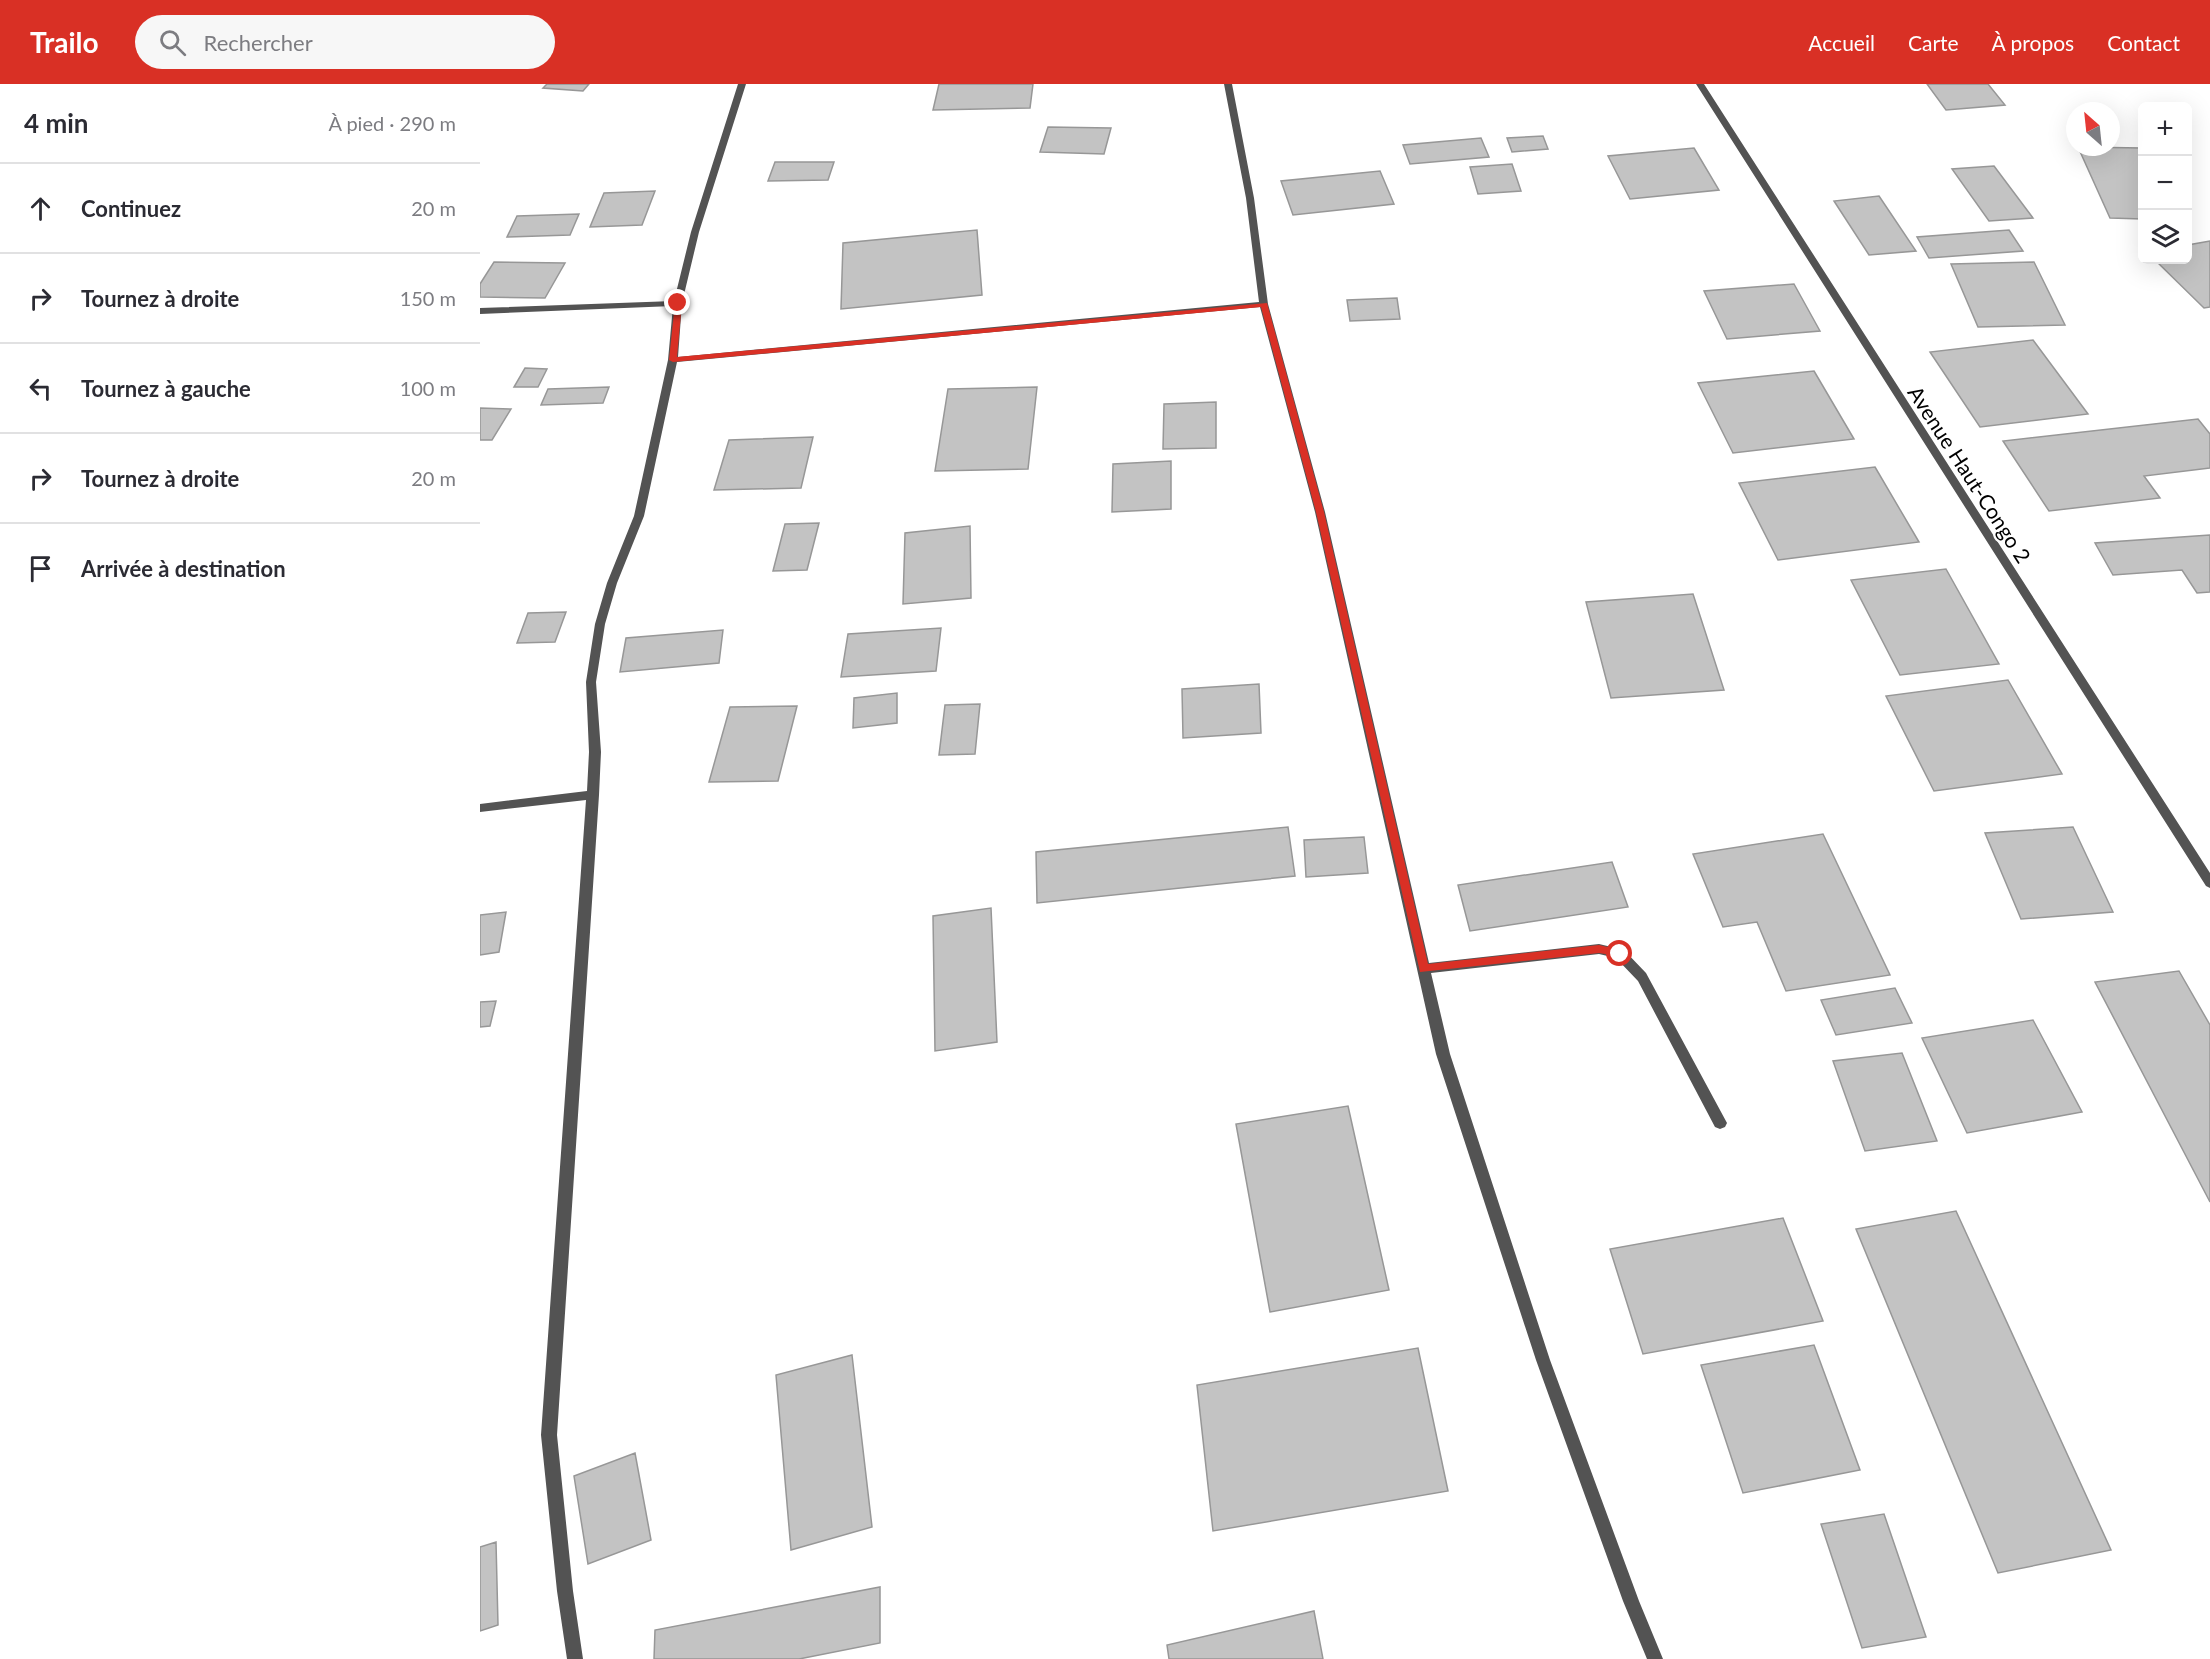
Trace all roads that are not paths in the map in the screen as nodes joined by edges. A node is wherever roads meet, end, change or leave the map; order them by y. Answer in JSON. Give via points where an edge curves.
{"nodes":[{"id":1,"x":742,"y":84,"type":"edge"},
{"id":2,"x":1228,"y":84,"type":"edge"},
{"id":3,"x":1700,"y":84,"type":"edge"},
{"id":4,"x":678,"y":303,"type":"junction"},
{"id":5,"x":1264,"y":304,"type":"junction"},
{"id":6,"x":480,"y":311,"type":"edge"},
{"id":7,"x":673,"y":360,"type":"junction"},
{"id":8,"x":592,"y":795,"type":"junction"},
{"id":9,"x":480,"y":808,"type":"edge"},
{"id":10,"x":2210,"y":883,"type":"edge"},
{"id":11,"x":1424,"y":969,"type":"junction"},
{"id":12,"x":1720,"y":1123,"type":"dead end"},
{"id":13,"x":575,"y":1659,"type":"edge"},
{"id":14,"x":1655,"y":1659,"type":"edge"}],
"edges":[{"from":1,"to":4,"type":"street","via":[[695,232]]},
{"from":2,"to":5,"type":"street","via":[[1250,198]]},
{"from":3,"to":10,"type":"street","name":"Avenue Haut-Congo 2"},
{"from":4,"to":6,"type":"street"},
{"from":4,"to":7,"type":"street"},
{"from":5,"to":7,"type":"street"},
{"from":5,"to":11,"type":"street","via":[[1320,512]]},
{"from":7,"to":8,"type":"street","via":[[639,516],[600,624],[591,682],[595,752]]},
{"from":8,"to":9,"type":"street"},
{"from":8,"to":13,"type":"street","via":[[549,1435]]},
{"from":11,"to":12,"type":"street","via":[[1599,949],[1620,954],[1642,977]]},
{"from":11,"to":14,"type":"street","via":[[1443,1054],[1543,1360]]}]}
